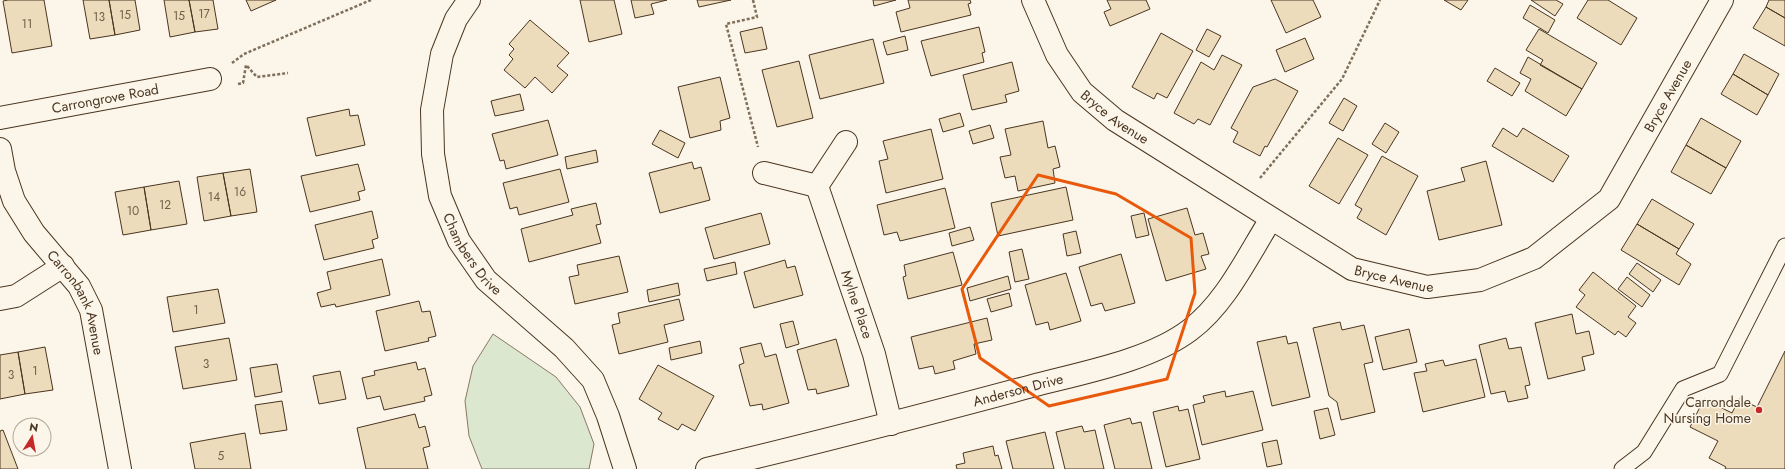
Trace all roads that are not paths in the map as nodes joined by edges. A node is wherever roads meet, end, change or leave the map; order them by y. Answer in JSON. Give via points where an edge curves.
{"nodes":[{"id":1,"x":469,"y":0,"type":"edge"},
{"id":2,"x":1033,"y":0,"type":"edge"},
{"id":3,"x":1722,"y":0,"type":"edge"},
{"id":4,"x":210,"y":79,"type":"road end"},
{"id":5,"x":0,"y":118,"type":"edge"},
{"id":6,"x":846,"y":142,"type":"dead end"},
{"id":7,"x":0,"y":149,"type":"edge"},
{"id":8,"x":764,"y":173,"type":"road end"},
{"id":9,"x":816,"y":186,"type":"junction"},
{"id":10,"x":1271,"y":219,"type":"junction"},
{"id":11,"x":1785,"y":246,"type":"edge"},
{"id":12,"x":63,"y":266,"type":"junction"},
{"id":13,"x":0,"y":299,"type":"edge"},
{"id":14,"x":891,"y":424,"type":"junction"},
{"id":15,"x":120,"y":469,"type":"edge"},
{"id":16,"x":625,"y":469,"type":"edge"},
{"id":17,"x":707,"y":469,"type":"edge"},
{"id":18,"x":1622,"y":469,"type":"edge"}],
"edges":[{"from":1,"to":16,"type":"street","name":"Chambers Drive","via":[[456,19],[442,54],[432,110],[433,154],[440,196],[459,241],[486,280],[564,348],[593,380]]},
{"from":2,"to":10,"type":"street","name":"Bryce Avenue","via":[[1057,55],[1082,92],[1115,120]]},
{"from":3,"to":10,"type":"street","name":"Bryce Avenue","via":[[1609,199],[1534,258],[1480,280],[1427,287],[1352,269]]},
{"from":4,"to":5,"type":"street","name":"Carrongrove Road"},
{"from":6,"to":9,"type":"street"},
{"from":7,"to":12,"type":"street","name":"Carronbank Avenue","via":[[14,202],[34,233]]},
{"from":8,"to":9,"type":"street"},
{"from":9,"to":14,"type":"street","name":"Mylne Place","via":[[874,354]]},
{"from":10,"to":14,"type":"street","name":"Anderson Drive","via":[[1221,299],[1190,330],[1160,348],[1119,362]]},
{"from":11,"to":18,"type":"lane","via":[[1720,374],[1683,389],[1644,452]]},
{"from":12,"to":13,"type":"street","via":[[16,296]]},
{"from":12,"to":15,"type":"street","name":"Carronbank Avenue","via":[[79,286],[91,310]]},
{"from":14,"to":17,"type":"street","name":"Anderson Drive"}]}
